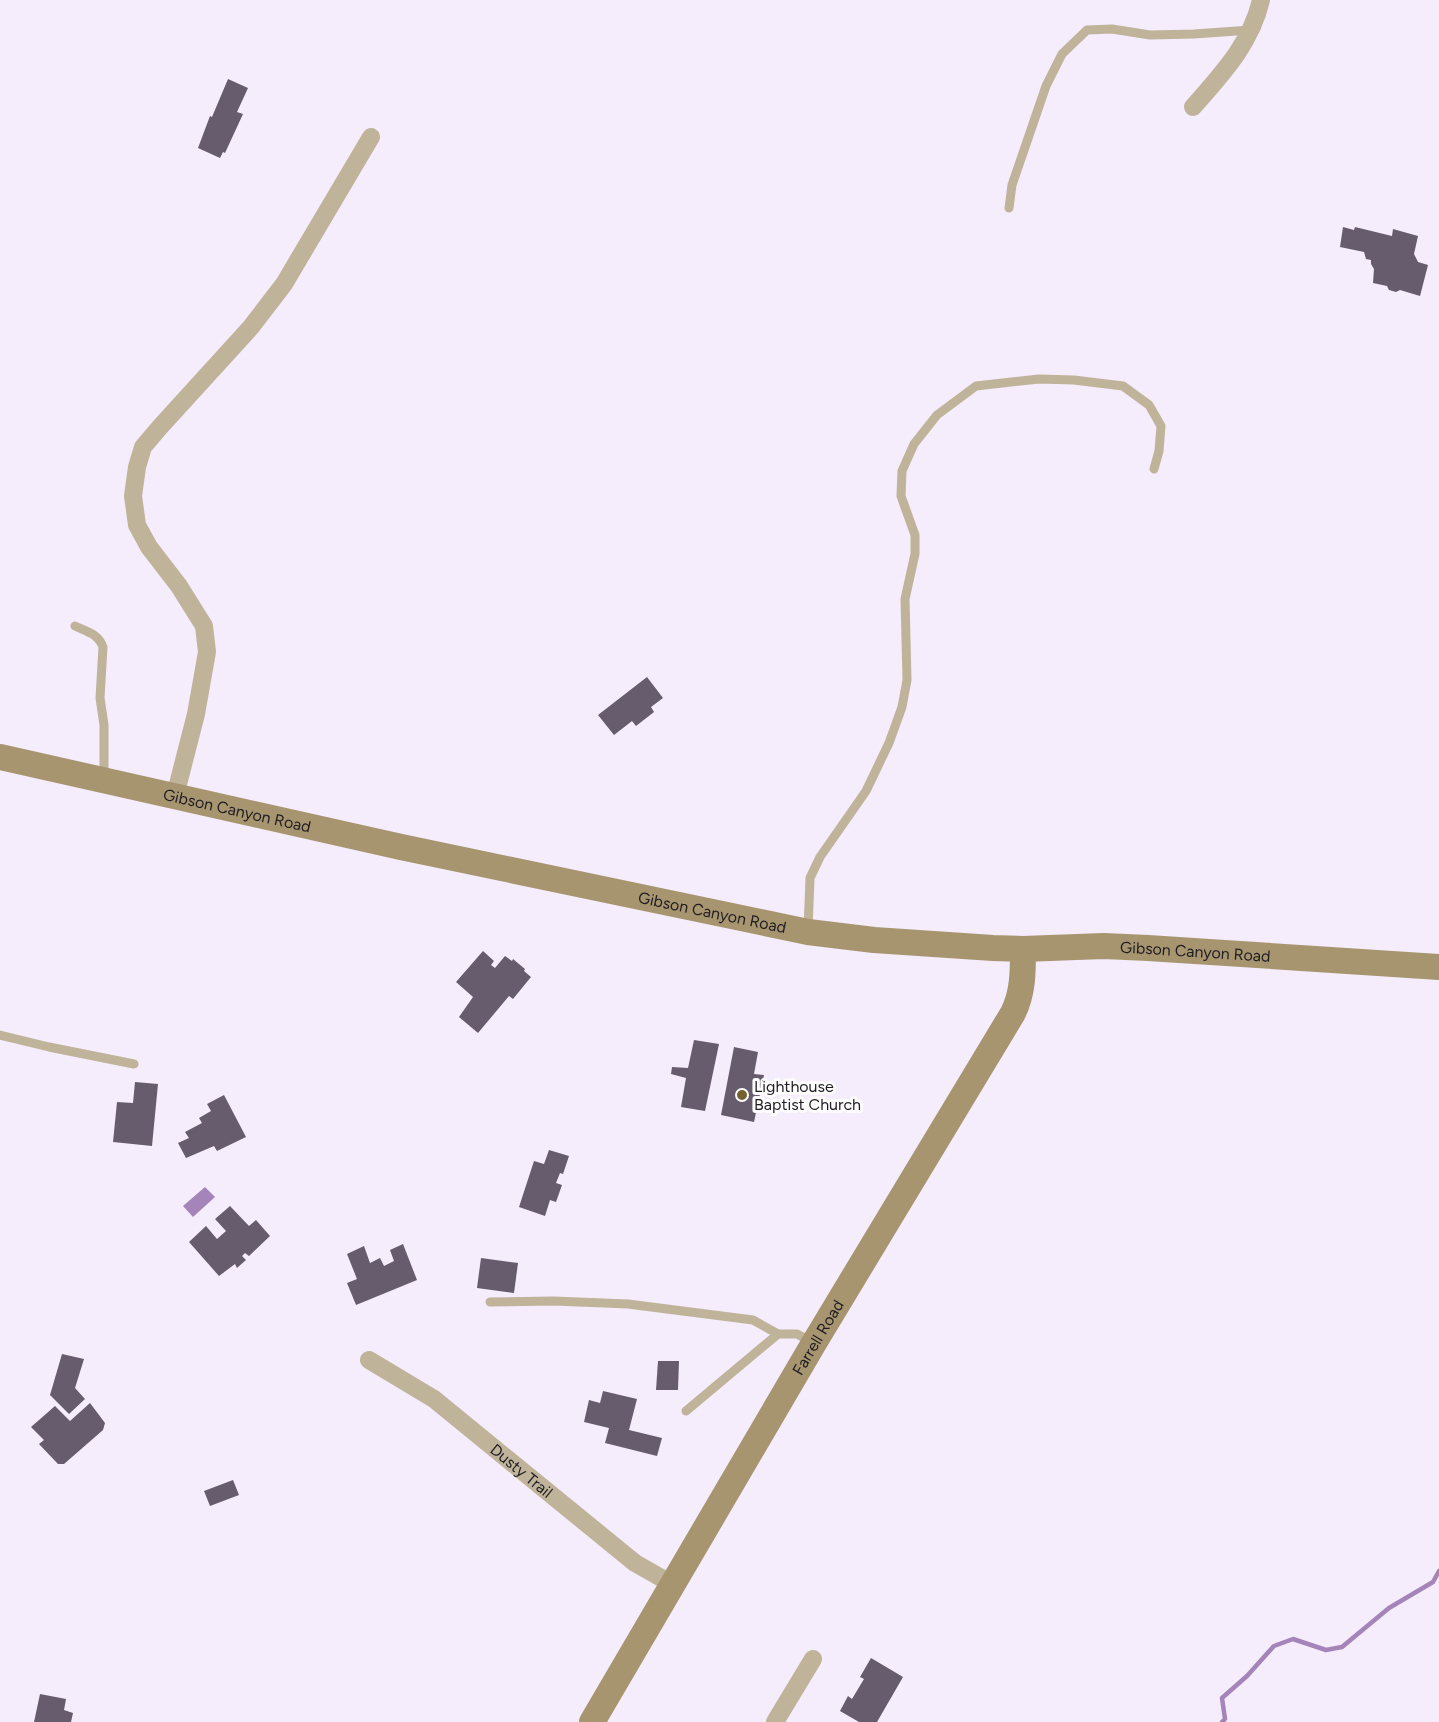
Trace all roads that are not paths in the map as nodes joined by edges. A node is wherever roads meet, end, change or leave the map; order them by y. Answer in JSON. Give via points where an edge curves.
{"nodes":[{"id":1,"x":1261,"y":0,"type":"edge"},
{"id":2,"x":1251,"y":30,"type":"junction"},
{"id":3,"x":1193,"y":107,"type":"dead end"},
{"id":4,"x":371,"y":137,"type":"dead end"},
{"id":5,"x":1009,"y":208,"type":"dead end"},
{"id":6,"x":1154,"y":469,"type":"dead end"},
{"id":7,"x":75,"y":627,"type":"dead end"},
{"id":8,"x":0,"y":757,"type":"edge"},
{"id":9,"x":104,"y":780,"type":"junction"},
{"id":10,"x":175,"y":796,"type":"junction"},
{"id":11,"x":808,"y":932,"type":"junction"},
{"id":12,"x":1023,"y":949,"type":"junction"},
{"id":13,"x":1439,"y":967,"type":"edge"},
{"id":14,"x":0,"y":1035,"type":"edge"},
{"id":15,"x":134,"y":1064,"type":"dead end"},
{"id":16,"x":490,"y":1302,"type":"dead end"},
{"id":17,"x":778,"y":1334,"type":"junction"},
{"id":18,"x":814,"y":1343,"type":"junction"},
{"id":19,"x":369,"y":1360,"type":"dead end"},
{"id":20,"x":686,"y":1411,"type":"dead end"},
{"id":21,"x":672,"y":1584,"type":"junction"},
{"id":22,"x":813,"y":1659,"type":"dead end"},
{"id":23,"x":592,"y":1722,"type":"edge"},
{"id":24,"x":775,"y":1722,"type":"edge"}],
"edges":[{"from":1,"to":2,"type":"street"},
{"from":2,"to":3,"type":"street","via":[[1236,57]]},
{"from":2,"to":5,"type":"lane","via":[[1150,35],[1087,30],[1062,54],[1046,86],[1012,185]]},
{"from":4,"to":10,"type":"street","via":[[284,284],[251,327],[160,427],[144,447],[137,467],[133,496],[137,525],[204,626],[207,652]]},
{"from":6,"to":11,"type":"lane","via":[[1161,426],[1149,405],[1123,386],[1074,380],[1039,379],[976,386],[937,415],[914,444],[902,471],[901,496],[915,536],[915,554],[904,599],[907,680],[902,707],[866,791],[810,878]]},
{"from":7,"to":9,"type":"lane","via":[[95,634],[103,647],[100,698]]},
{"from":8,"to":9,"type":"main road","name":"Gibson Canyon Road"},
{"from":9,"to":10,"type":"main road","name":"Gibson Canyon Road"},
{"from":10,"to":11,"type":"main road","name":"Gibson Canyon Road"},
{"from":11,"to":12,"type":"main road","name":"Gibson Canyon Road","via":[[883,941]]},
{"from":12,"to":13,"type":"main road","name":"Gibson Canyon Road","via":[[1104,946]]},
{"from":12,"to":18,"type":"main road","name":"Farrell Road","via":[[1022,984],[1013,1013]]},
{"from":14,"to":15,"type":"lane"},
{"from":16,"to":17,"type":"lane","via":[[628,1304],[753,1320]]},
{"from":17,"to":18,"type":"lane","via":[[797,1334]]},
{"from":17,"to":20,"type":"lane"},
{"from":18,"to":21,"type":"main road","name":"Farrell Road"},
{"from":19,"to":21,"type":"street","name":"Dusty Trail","via":[[434,1400],[635,1563]]},
{"from":21,"to":23,"type":"main road","name":"Farrell Road"},
{"from":22,"to":24,"type":"street"}]}
